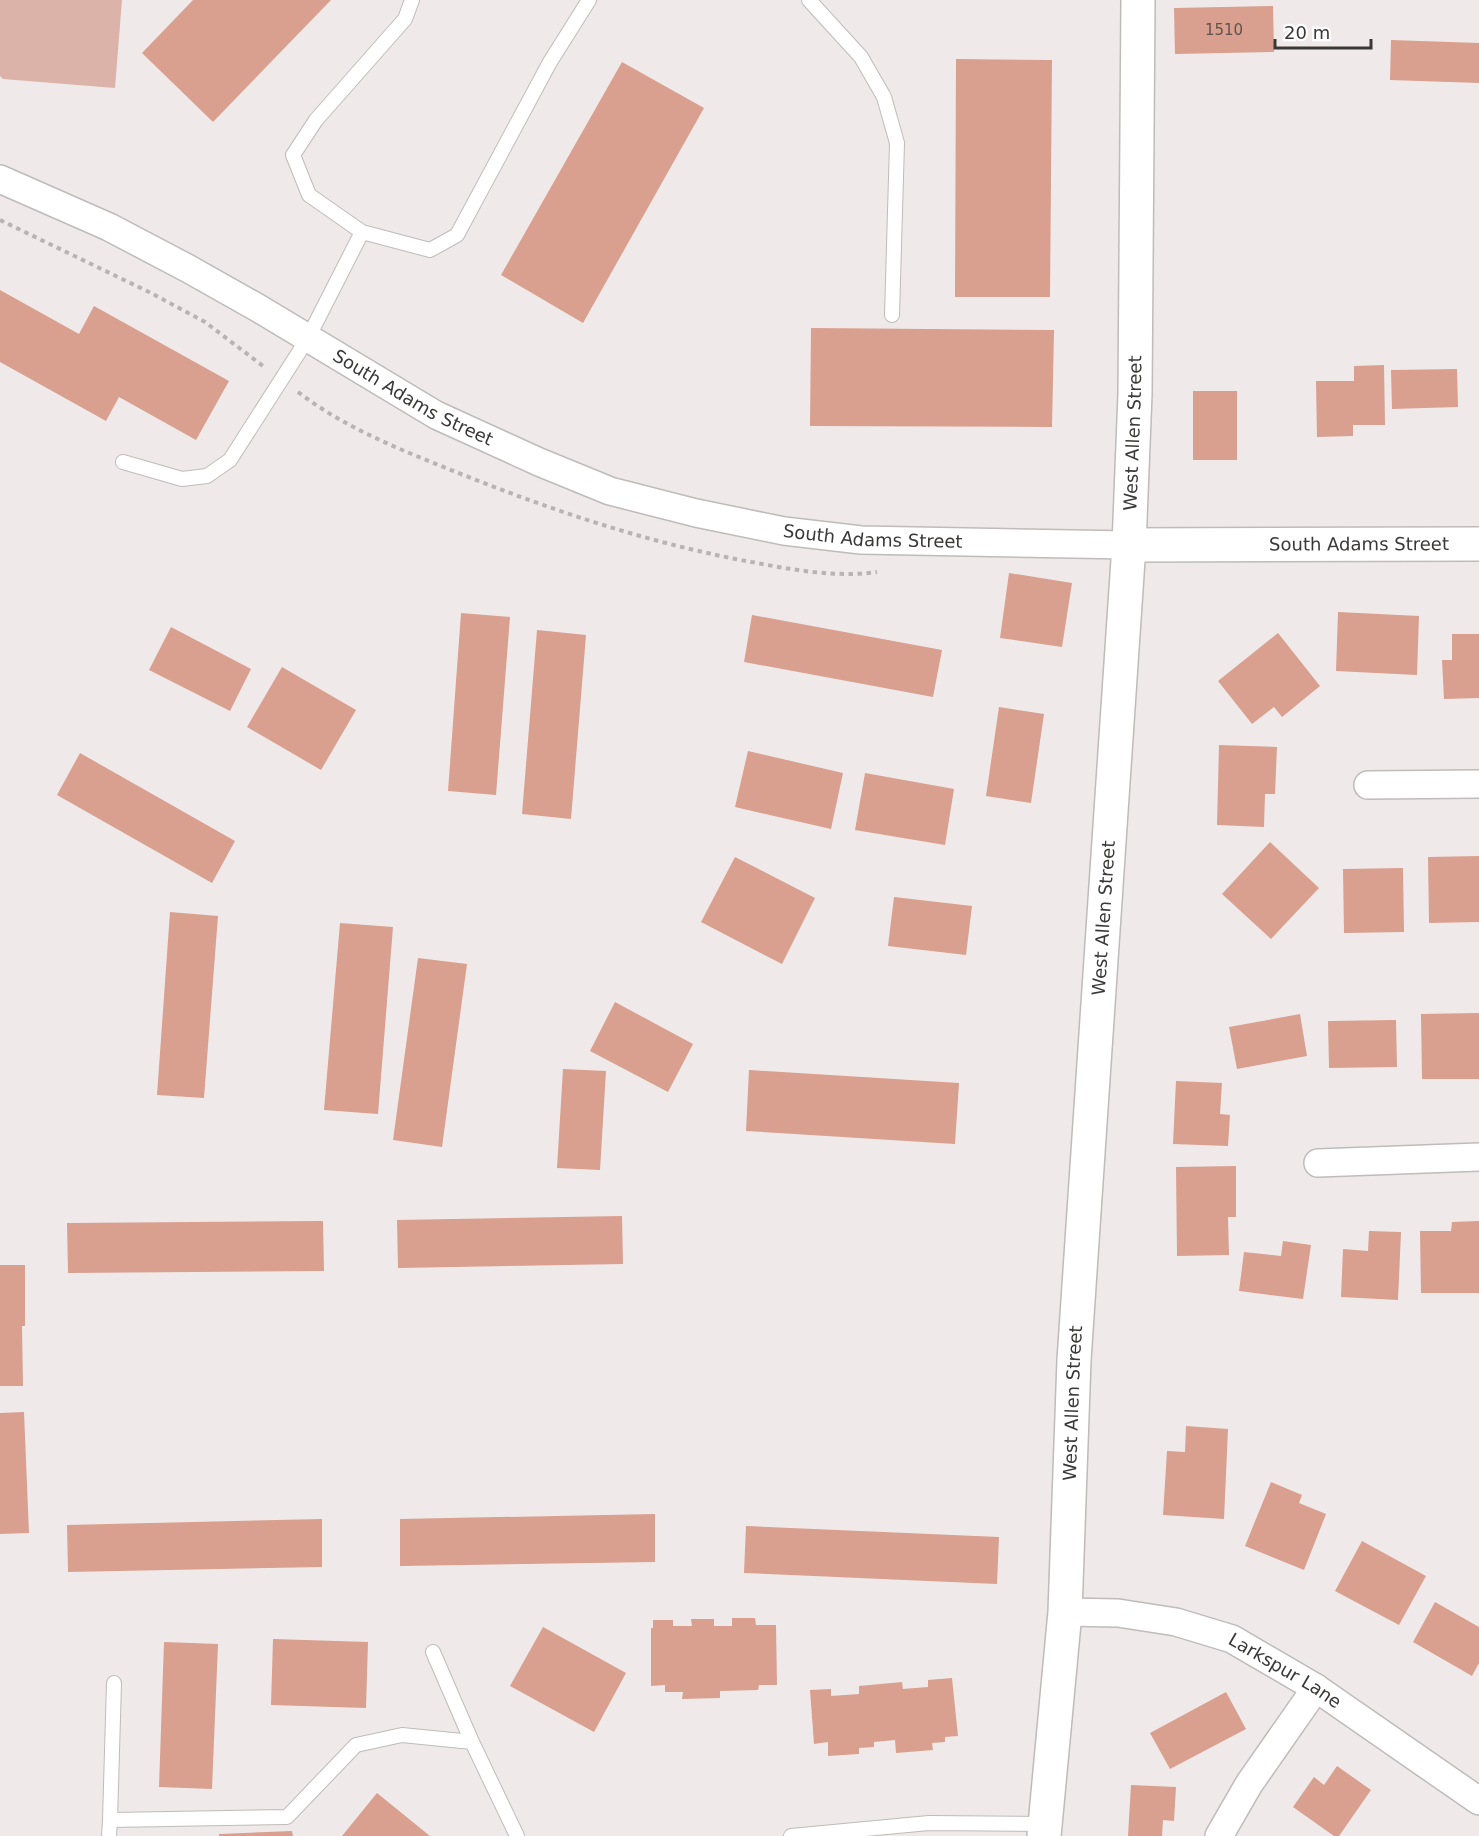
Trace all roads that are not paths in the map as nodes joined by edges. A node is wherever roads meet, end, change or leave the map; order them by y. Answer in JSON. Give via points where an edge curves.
{"nodes":[{"id":1,"x":412,"y":0,"type":"edge"},
{"id":2,"x":589,"y":0,"type":"edge"},
{"id":3,"x":809,"y":0,"type":"edge"},
{"id":4,"x":1138,"y":0,"type":"edge"},
{"id":5,"x":0,"y":179,"type":"edge"},
{"id":6,"x":362,"y":232,"type":"junction"},
{"id":7,"x":892,"y":315,"type":"dead end"},
{"id":8,"x":308,"y":338,"type":"junction"},
{"id":9,"x":123,"y":462,"type":"dead end"},
{"id":10,"x":1479,"y":544,"type":"edge"},
{"id":11,"x":1129,"y":545,"type":"junction"},
{"id":12,"x":1479,"y":784,"type":"edge"},
{"id":13,"x":1368,"y":786,"type":"dead end"},
{"id":14,"x":1479,"y":1157,"type":"edge"},
{"id":15,"x":1318,"y":1163,"type":"dead end"},
{"id":16,"x":1065,"y":1612,"type":"junction"},
{"id":17,"x":433,"y":1652,"type":"dead end"},
{"id":18,"x":114,"y":1683,"type":"dead end"},
{"id":19,"x":1316,"y":1688,"type":"junction"},
{"id":20,"x":472,"y":1742,"type":"junction"},
{"id":21,"x":1479,"y":1801,"type":"edge"},
{"id":22,"x":110,"y":1820,"type":"junction"},
{"id":23,"x":1044,"y":1830,"type":"edge"},
{"id":24,"x":109,"y":1836,"type":"edge"},
{"id":25,"x":517,"y":1836,"type":"edge"},
{"id":26,"x":791,"y":1836,"type":"edge"},
{"id":27,"x":1219,"y":1836,"type":"edge"}],
"edges":[{"from":1,"to":6,"type":"lane","via":[[405,19],[316,120],[293,155],[309,195]]},
{"from":2,"to":6,"type":"lane","via":[[550,62],[457,235],[430,250]]},
{"from":3,"to":7,"type":"lane","via":[[861,57],[884,97],[897,143]]},
{"from":4,"to":11,"type":"street","name":"West Allen Street","via":[[1135,394]]},
{"from":5,"to":8,"type":"street","name":"South Adams Street","via":[[109,226]]},
{"from":6,"to":8,"type":"lane"},
{"from":8,"to":9,"type":"lane","via":[[230,460],[207,476],[182,479]]},
{"from":8,"to":11,"type":"street","name":"South Adams Street","via":[[436,415],[539,462],[610,491],[685,510],[784,531],[861,540]]},
{"from":10,"to":11,"type":"street","name":"South Adams Street"},
{"from":11,"to":16,"type":"street","name":"West Allen Street","via":[[1074,1360]]},
{"from":12,"to":13,"type":"street"},
{"from":14,"to":15,"type":"street"},
{"from":16,"to":19,"type":"street","name":"Larkspur Lane","via":[[1130,1615],[1176,1622],[1221,1635]]},
{"from":16,"to":23,"type":"street","name":"West Allen Street"},
{"from":17,"to":20,"type":"lane"},
{"from":18,"to":22,"type":"lane"},
{"from":19,"to":21,"type":"street","name":"Larkspur Lane"},
{"from":19,"to":27,"type":"street","via":[[1249,1784]]},
{"from":20,"to":22,"type":"lane","via":[[402,1735],[356,1745],[287,1817]]},
{"from":20,"to":25,"type":"lane"},
{"from":22,"to":24,"type":"lane"},
{"from":23,"to":26,"type":"lane","via":[[929,1823]]}]}
